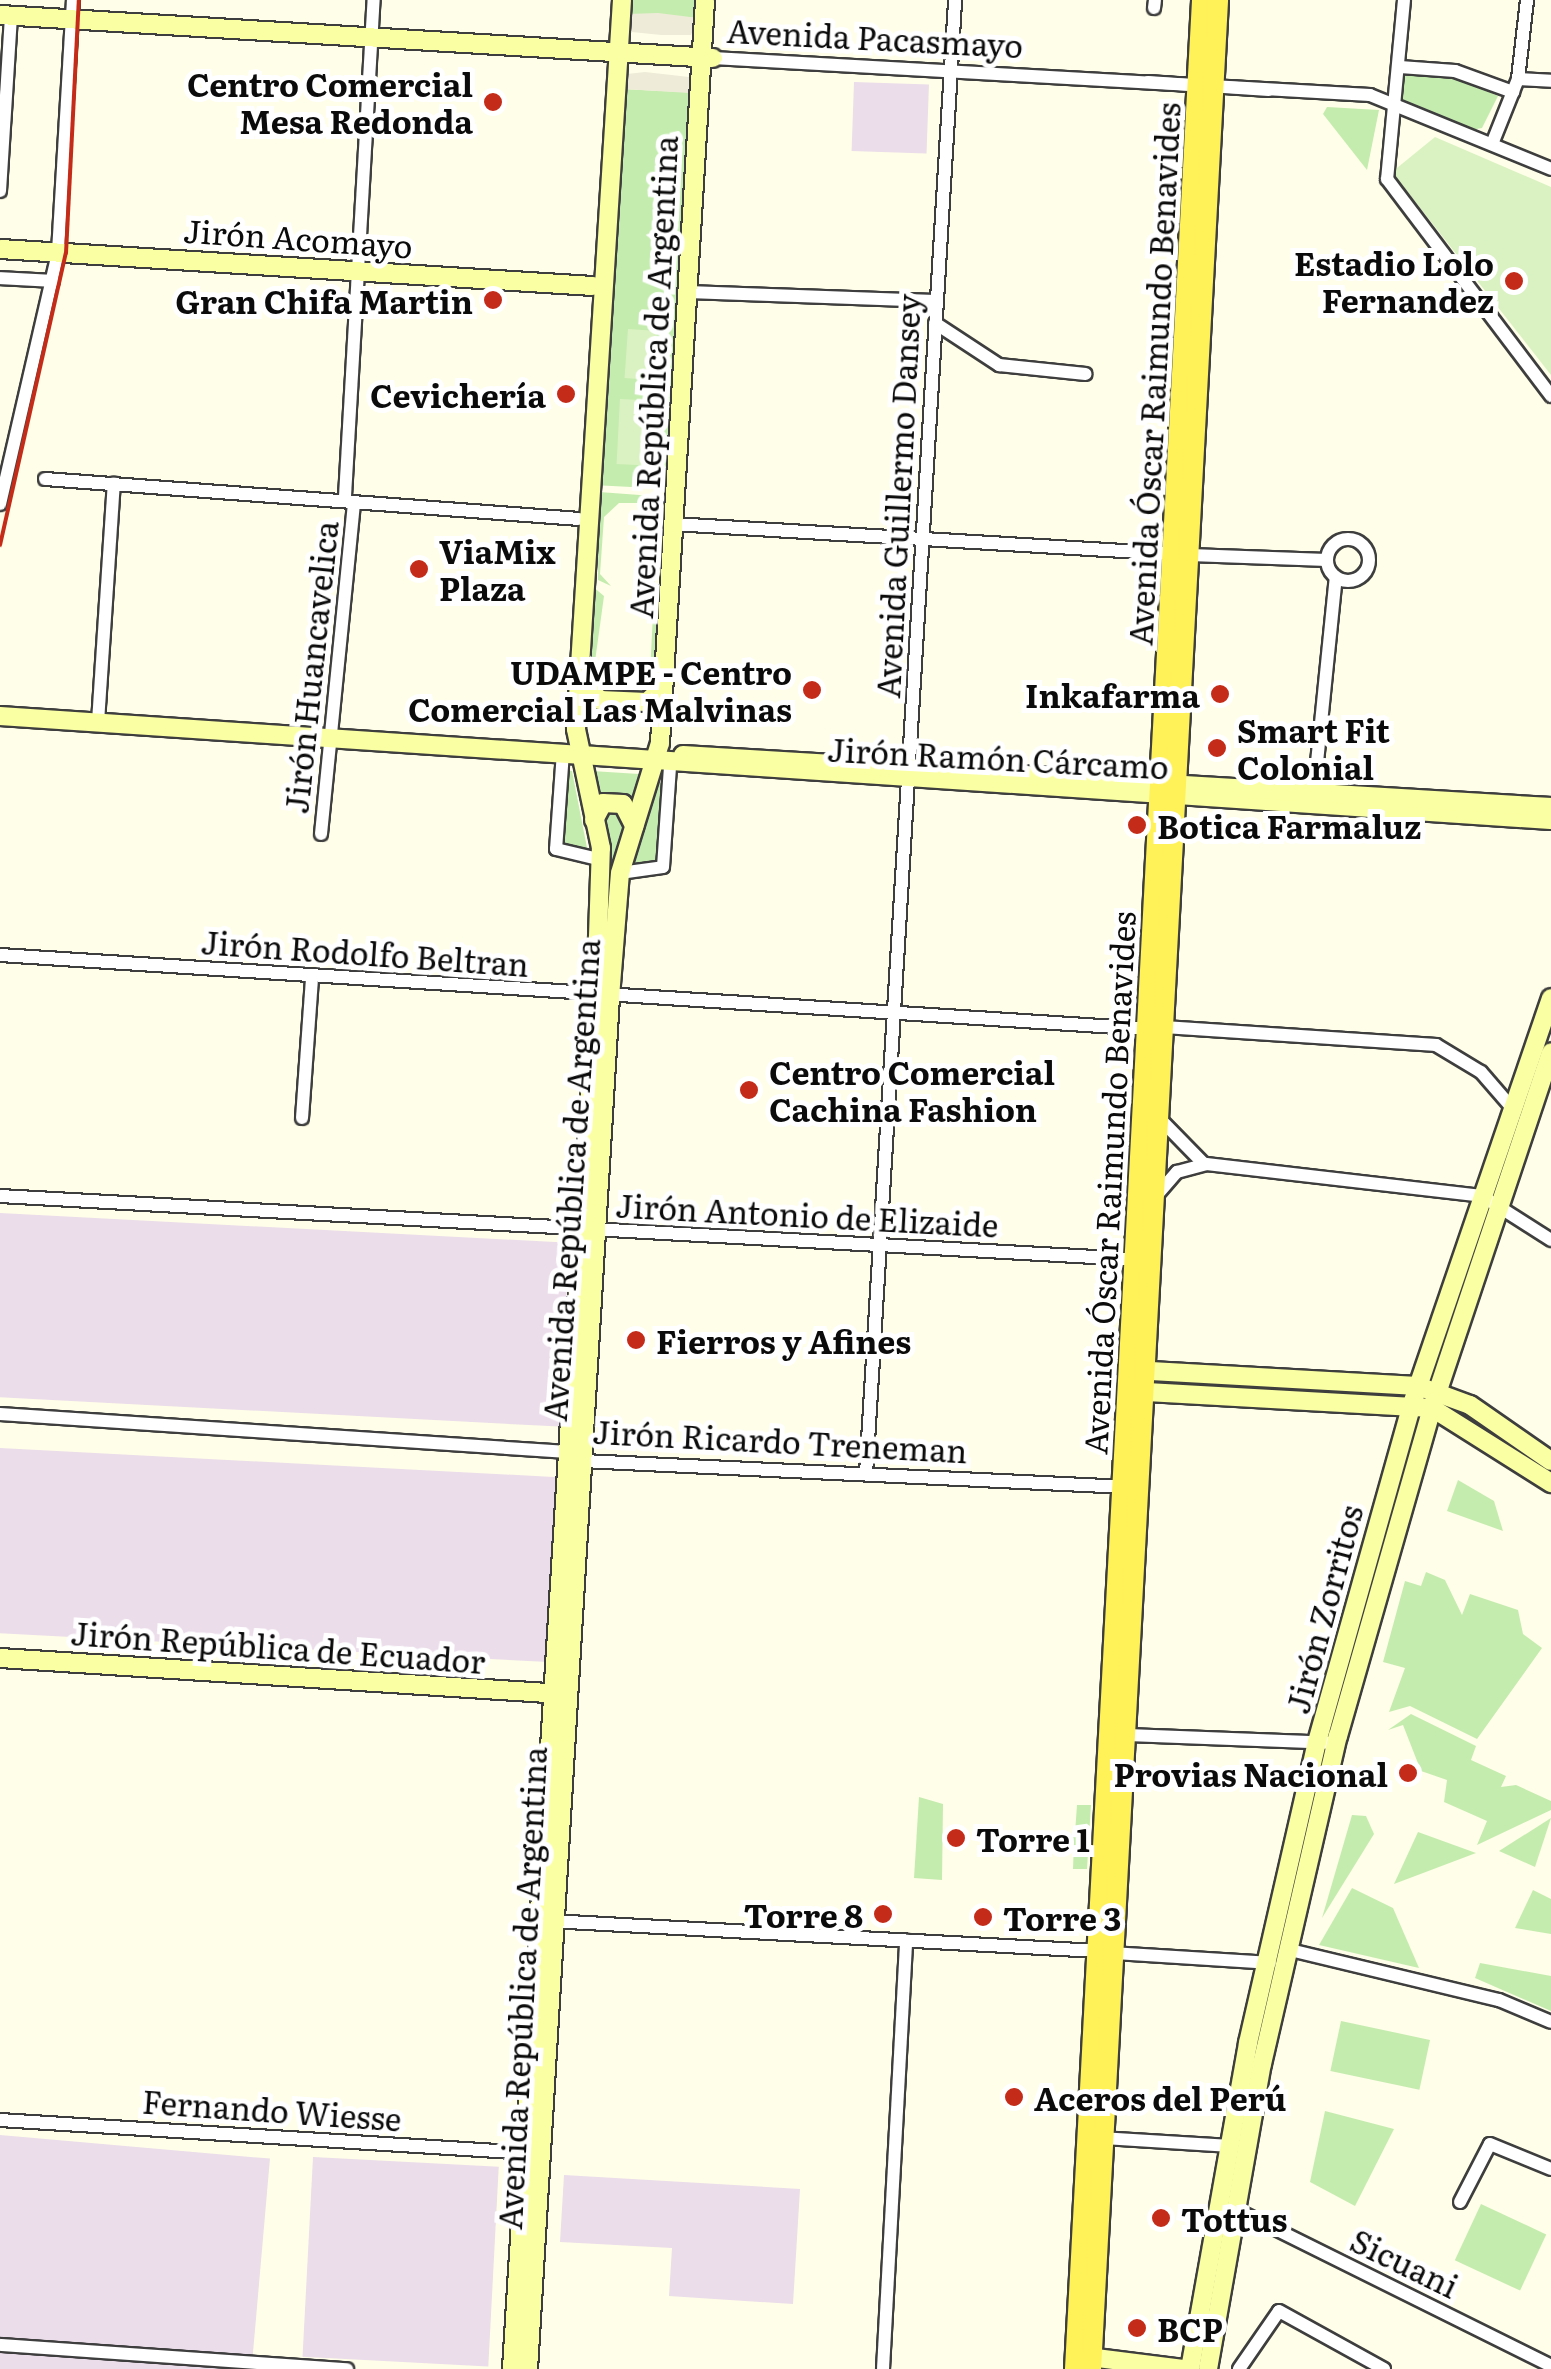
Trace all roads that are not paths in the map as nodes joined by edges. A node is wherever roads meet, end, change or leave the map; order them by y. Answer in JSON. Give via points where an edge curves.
{"nodes":[{"id":1,"x":374,"y":0,"type":"edge"},
{"id":2,"x":611,"y":0,"type":"edge"},
{"id":3,"x":622,"y":0,"type":"edge"},
{"id":4,"x":705,"y":0,"type":"edge"},
{"id":5,"x":717,"y":0,"type":"edge"},
{"id":6,"x":954,"y":0,"type":"edge"},
{"id":7,"x":1202,"y":0,"type":"edge"},
{"id":8,"x":1218,"y":0,"type":"edge"},
{"id":9,"x":1404,"y":0,"type":"edge"},
{"id":10,"x":1527,"y":0,"type":"edge"},
{"id":11,"x":72,"y":9,"type":"edge"},
{"id":12,"x":6,"y":15,"type":"edge"},
{"id":13,"x":372,"y":38,"type":"junction"},
{"id":14,"x":613,"y":51,"type":"junction"},
{"id":15,"x":707,"y":58,"type":"junction"},
{"id":16,"x":1400,"y":67,"type":"junction"},
{"id":17,"x":950,"y":70,"type":"junction"},
{"id":18,"x":1551,"y":81,"type":"edge"},
{"id":19,"x":1206,"y":86,"type":"junction"},
{"id":20,"x":1515,"y":86,"type":"junction"},
{"id":21,"x":3,"y":94,"type":"edge"},
{"id":22,"x":1394,"y":102,"type":"junction"},
{"id":23,"x":1492,"y":144,"type":"junction"},
{"id":24,"x":1,"y":167,"type":"edge"},
{"id":25,"x":1551,"y":169,"type":"edge"},
{"id":26,"x":0,"y":191,"type":"edge"},
{"id":27,"x":0,"y":248,"type":"edge"},
{"id":28,"x":58,"y":252,"type":"junction"},
{"id":29,"x":360,"y":271,"type":"junction"},
{"id":30,"x":0,"y":278,"type":"edge"},
{"id":31,"x":54,"y":281,"type":"junction"},
{"id":32,"x":593,"y":286,"type":"junction"},
{"id":33,"x":693,"y":292,"type":"junction"},
{"id":34,"x":936,"y":301,"type":"junction"},
{"id":35,"x":935,"y":324,"type":"junction"},
{"id":36,"x":1086,"y":374,"type":"dead end"},
{"id":37,"x":1551,"y":396,"type":"edge"},
{"id":38,"x":45,"y":479,"type":"dead end"},
{"id":39,"x":2,"y":480,"type":"edge"},
{"id":40,"x":114,"y":484,"type":"junction"},
{"id":41,"x":349,"y":500,"type":"junction"},
{"id":42,"x":0,"y":504,"type":"edge"},
{"id":43,"x":578,"y":519,"type":"junction"},
{"id":44,"x":679,"y":524,"type":"junction"},
{"id":45,"x":922,"y":539,"type":"junction"},
{"id":46,"x":1182,"y":555,"type":"junction"},
{"id":47,"x":1327,"y":560,"type":"junction"},
{"id":48,"x":1336,"y":577,"type":"junction"},
{"id":49,"x":579,"y":678,"type":"junction"},
{"id":50,"x":664,"y":686,"type":"junction"},
{"id":51,"x":0,"y":716,"type":"edge"},
{"id":52,"x":98,"y":722,"type":"junction"},
{"id":53,"x":332,"y":737,"type":"junction"},
{"id":54,"x":572,"y":753,"type":"junction"},
{"id":55,"x":663,"y":759,"type":"junction"},
{"id":56,"x":908,"y":774,"type":"junction"},
{"id":57,"x":1170,"y":790,"type":"junction"},
{"id":58,"x":1314,"y":792,"type":"junction"},
{"id":59,"x":1551,"y":806,"type":"edge"},
{"id":60,"x":1501,"y":810,"type":"junction"},
{"id":61,"x":594,"y":820,"type":"junction"},
{"id":62,"x":1551,"y":820,"type":"edge"},
{"id":63,"x":634,"y":826,"type":"junction"},
{"id":64,"x":321,"y":834,"type":"dead end"},
{"id":65,"x":602,"y":860,"type":"junction"},
{"id":66,"x":620,"y":873,"type":"junction"},
{"id":67,"x":0,"y":955,"type":"edge"},
{"id":68,"x":312,"y":976,"type":"junction"},
{"id":69,"x":603,"y":996,"type":"junction"},
{"id":70,"x":1551,"y":998,"type":"edge"},
{"id":71,"x":894,"y":1014,"type":"junction"},
{"id":72,"x":1155,"y":1028,"type":"junction"},
{"id":73,"x":1551,"y":1052,"type":"edge"},
{"id":74,"x":1512,"y":1109,"type":"junction"},
{"id":75,"x":1159,"y":1117,"type":"junction"},
{"id":76,"x":302,"y":1118,"type":"dead end"},
{"id":77,"x":1206,"y":1164,"type":"junction"},
{"id":78,"x":0,"y":1196,"type":"edge"},
{"id":79,"x":1482,"y":1196,"type":"junction"},
{"id":80,"x":1154,"y":1200,"type":"junction"},
{"id":81,"x":1501,"y":1204,"type":"junction"},
{"id":82,"x":589,"y":1232,"type":"junction"},
{"id":83,"x":1551,"y":1240,"type":"edge"},
{"id":84,"x":878,"y":1243,"type":"junction"},
{"id":85,"x":1132,"y":1259,"type":"junction"},
{"id":86,"x":1134,"y":1381,"type":"junction"},
{"id":87,"x":1415,"y":1395,"type":"junction"},
{"id":88,"x":1435,"y":1400,"type":"junction"},
{"id":89,"x":0,"y":1414,"type":"edge"},
{"id":90,"x":576,"y":1456,"type":"junction"},
{"id":91,"x":1551,"y":1461,"type":"edge"},
{"id":92,"x":866,"y":1474,"type":"junction"},
{"id":93,"x":1551,"y":1483,"type":"edge"},
{"id":94,"x":1129,"y":1487,"type":"junction"},
{"id":95,"x":0,"y":1658,"type":"edge"},
{"id":96,"x":560,"y":1694,"type":"junction"},
{"id":97,"x":1126,"y":1734,"type":"junction"},
{"id":98,"x":1327,"y":1743,"type":"junction"},
{"id":99,"x":546,"y":1920,"type":"junction"},
{"id":100,"x":906,"y":1941,"type":"junction"},
{"id":101,"x":1104,"y":1952,"type":"junction"},
{"id":102,"x":1278,"y":1958,"type":"junction"},
{"id":103,"x":1551,"y":2022,"type":"edge"},
{"id":104,"x":0,"y":2120,"type":"edge"},
{"id":105,"x":1102,"y":2138,"type":"junction"},
{"id":106,"x":1229,"y":2146,"type":"junction"},
{"id":107,"x":533,"y":2153,"type":"junction"},
{"id":108,"x":1551,"y":2170,"type":"edge"},
{"id":109,"x":1460,"y":2202,"type":"dead end"},
{"id":110,"x":1235,"y":2209,"type":"junction"},
{"id":111,"x":0,"y":2345,"type":"edge"},
{"id":112,"x":1083,"y":2363,"type":"edge"},
{"id":113,"x":1551,"y":2366,"type":"edge"},
{"id":114,"x":347,"y":2369,"type":"edge"},
{"id":115,"x":512,"y":2369,"type":"edge"},
{"id":116,"x":528,"y":2369,"type":"edge"},
{"id":117,"x":883,"y":2369,"type":"edge"},
{"id":118,"x":1187,"y":2369,"type":"edge"},
{"id":119,"x":1208,"y":2369,"type":"edge"},
{"id":120,"x":1239,"y":2369,"type":"edge"},
{"id":121,"x":1384,"y":2369,"type":"edge"}],
"edges":[{"from":1,"to":13,"type":"street","name":"Jirón Huancavelica"},
{"from":2,"to":14,"type":"main road","name":"Avenida República de Argentina"},
{"from":3,"to":14,"type":"main road","name":"Avenida República de Argentina"},
{"from":4,"to":15,"type":"main road","name":"Avenida República de Argentina"},
{"from":5,"to":15,"type":"main road","name":"Avenida República de Argentina"},
{"from":6,"to":17,"type":"street","name":"Avenida Guillermo Dansey"},
{"from":7,"to":19,"type":"main road","name":"Avenida Óscar Raimundo Benavides"},
{"from":8,"to":19,"type":"main road","name":"Avenida Óscar Raimundo Benavides"},
{"from":9,"to":16,"type":"street"},
{"from":10,"to":20,"type":"street"},
{"from":11,"to":12,"type":"main road","name":"Avenida Pacasmayo"},
{"from":11,"to":13,"type":"main road","name":"Avenida Pacasmayo"},
{"from":11,"to":28,"type":"street"},
{"from":12,"to":21,"type":"street"},
{"from":13,"to":14,"type":"main road","name":"Avenida Pacasmayo"},
{"from":13,"to":29,"type":"street","name":"Jirón Huancavelica"},
{"from":14,"to":15,"type":"main road","name":"Avenida Pacasmayo"},
{"from":14,"to":32,"type":"main road","name":"Avenida República de Argentina"},
{"from":14,"to":49,"type":"main road","name":"Avenida República de Argentina"},
{"from":15,"to":17,"type":"street","name":"Avenida Pacasmayo"},
{"from":15,"to":33,"type":"main road","name":"Avenida República de Argentina"},
{"from":16,"to":20,"type":"street"},
{"from":16,"to":22,"type":"street"},
{"from":17,"to":19,"type":"street","name":"Avenida Pacasmayo"},
{"from":17,"to":34,"type":"street","name":"Avenida Guillermo Dansey"},
{"from":18,"to":20,"type":"street"},
{"from":19,"to":22,"type":"street","name":"Avenida Pacasmayo"},
{"from":19,"to":46,"type":"main road","name":"Avenida Óscar Raimundo Benavides"},
{"from":20,"to":23,"type":"street"},
{"from":21,"to":24,"type":"street"},
{"from":22,"to":23,"type":"street","name":"Avenida Pacasmayo"},
{"from":22,"to":37,"type":"street","via":[[1383,160],[1392,188]]},
{"from":23,"to":25,"type":"street","name":"Avenida Pacasmayo"},
{"from":24,"to":26,"type":"street"},
{"from":27,"to":28,"type":"main road","name":"Jirón Acomayo"},
{"from":28,"to":29,"type":"main road","name":"Jirón Acomayo"},
{"from":28,"to":31,"type":"street"},
{"from":29,"to":32,"type":"main road","name":"Jirón Acomayo"},
{"from":29,"to":41,"type":"street","name":"Jirón Huancavelica"},
{"from":30,"to":31,"type":"street"},
{"from":31,"to":39,"type":"street"},
{"from":32,"to":43,"type":"main road","name":"Avenida República de Argentina"},
{"from":33,"to":34,"type":"street"},
{"from":33,"to":44,"type":"main road","name":"Avenida República de Argentina"},
{"from":34,"to":35,"type":"street","name":"Avenida Guillermo Dansey"},
{"from":35,"to":36,"type":"street","via":[[999,366]]},
{"from":35,"to":45,"type":"street","name":"Avenida Guillermo Dansey"},
{"from":38,"to":40,"type":"street"},
{"from":39,"to":42,"type":"street"},
{"from":40,"to":41,"type":"street"},
{"from":40,"to":52,"type":"street"},
{"from":41,"to":43,"type":"street"},
{"from":41,"to":53,"type":"street","name":"Jirón Huancavelica"},
{"from":43,"to":54,"type":"main road","name":"Avenida República de Argentina"},
{"from":44,"to":45,"type":"street"},
{"from":44,"to":50,"type":"main road","name":"Avenida República de Argentina"},
{"from":44,"to":55,"type":"main road","name":"Avenida República de Argentina"},
{"from":45,"to":46,"type":"street"},
{"from":45,"to":56,"type":"street","name":"Avenida Guillermo Dansey"},
{"from":46,"to":47,"type":"street"},
{"from":46,"to":57,"type":"main road","name":"Avenida Óscar Raimundo Benavides"},
{"from":47,"to":48,"type":"street"},
{"from":47,"to":48,"type":"street","via":[[1343,539],[1366,550],[1362,575]]},
{"from":48,"to":58,"type":"street"},
{"from":49,"to":50,"type":"main road","via":[[600,700],[647,702]]},
{"from":49,"to":54,"type":"main road","name":"Avenida República de Argentina"},
{"from":50,"to":55,"type":"main road","name":"Avenida República de Argentina"},
{"from":51,"to":52,"type":"main road","name":"Jirón Ramón Cárcamo"},
{"from":52,"to":53,"type":"main road","name":"Jirón Ramón Cárcamo"},
{"from":53,"to":54,"type":"main road","name":"Jirón Ramón Cárcamo"},
{"from":53,"to":64,"type":"street","name":"Jirón Huancavelica"},
{"from":54,"to":55,"type":"main road","name":"Jirón Ramón Cárcamo"},
{"from":54,"to":61,"type":"main road","name":"Avenida República de Argentina"},
{"from":54,"to":65,"type":"street","via":[[556,849]]},
{"from":55,"to":56,"type":"main road","name":"Jirón Ramón Cárcamo"},
{"from":55,"to":63,"type":"main road","name":"Avenida República de Argentina"},
{"from":55,"to":66,"type":"street","via":[[663,867]]},
{"from":56,"to":57,"type":"main road","name":"Jirón Ramón Cárcamo"},
{"from":56,"to":71,"type":"street","name":"Avenida Guillermo Dansey"},
{"from":57,"to":58,"type":"main road","name":"Jirón Ramón Cárcamo"},
{"from":57,"to":60,"type":"main road","name":"Jirón Ramón Cárcamo"},
{"from":57,"to":72,"type":"main road","name":"Avenida Óscar Raimundo Benavides"},
{"from":58,"to":60,"type":"main road","name":"Jirón Ramón Cárcamo"},
{"from":59,"to":60,"type":"main road","name":"Jirón Ramón Cárcamo"},
{"from":60,"to":62,"type":"main road","name":"Jirón Ramón Cárcamo"},
{"from":61,"to":63,"type":"main road","via":[[603,803],[623,804]]},
{"from":61,"to":65,"type":"main road","name":"Avenida República de Argentina"},
{"from":63,"to":66,"type":"main road","name":"Avenida República de Argentina"},
{"from":65,"to":69,"type":"main road","name":"Avenida República de Argentina"},
{"from":66,"to":69,"type":"main road","name":"Avenida República de Argentina"},
{"from":67,"to":68,"type":"street","name":"Jirón Rodolfo Beltran"},
{"from":68,"to":69,"type":"street","name":"Jirón Rodolfo Beltran"},
{"from":68,"to":76,"type":"street"},
{"from":69,"to":71,"type":"street","name":"Jirón Rodolfo Beltran"},
{"from":69,"to":82,"type":"main road","name":"Avenida República de Argentina"},
{"from":70,"to":74,"type":"main road","name":"Jirón Zorritos"},
{"from":71,"to":72,"type":"street","name":"Jirón Rodolfo Beltran"},
{"from":71,"to":84,"type":"street","name":"Avenida Guillermo Dansey"},
{"from":72,"to":74,"type":"street","name":"Jirón Rodolfo Beltran","via":[[1436,1045],[1481,1072]]},
{"from":72,"to":75,"type":"main road","name":"Avenida Óscar Raimundo Benavides"},
{"from":72,"to":85,"type":"main road","name":"Avenida Óscar Raimundo Benavides"},
{"from":73,"to":81,"type":"main road","name":"Jirón Zorritos"},
{"from":74,"to":79,"type":"main road","name":"Jirón Zorritos"},
{"from":75,"to":77,"type":"street","via":[[1182,1151]]},
{"from":75,"to":80,"type":"main road","name":"Avenida Óscar Raimundo Benavides"},
{"from":77,"to":79,"type":"street"},
{"from":77,"to":80,"type":"street","via":[[1178,1172]]},
{"from":78,"to":82,"type":"street","name":"Jirón Antonio de Elizaide"},
{"from":79,"to":81,"type":"street"},
{"from":79,"to":87,"type":"main road","name":"Jirón Zorritos"},
{"from":80,"to":86,"type":"main road","name":"Avenida Óscar Raimundo Benavides"},
{"from":81,"to":83,"type":"street"},
{"from":81,"to":88,"type":"main road","name":"Jirón Zorritos"},
{"from":82,"to":84,"type":"street","name":"Jirón Antonio de Elizaide"},
{"from":82,"to":90,"type":"main road","name":"Avenida República de Argentina"},
{"from":84,"to":85,"type":"street","name":"Jirón Antonio de Elizaide"},
{"from":84,"to":92,"type":"street","name":"Avenida Guillermo Dansey"},
{"from":85,"to":86,"type":"main road","name":"Avenida Óscar Raimundo Benavides"},
{"from":86,"to":87,"type":"main road"},
{"from":86,"to":94,"type":"main road","name":"Avenida Óscar Raimundo Benavides"},
{"from":87,"to":88,"type":"main road"},
{"from":87,"to":98,"type":"main road","name":"Jirón Zorritos"},
{"from":88,"to":91,"type":"main road"},
{"from":88,"to":93,"type":"main road"},
{"from":88,"to":98,"type":"main road","name":"Jirón Zorritos"},
{"from":89,"to":90,"type":"street","name":"Jirón Ricardo Treneman"},
{"from":90,"to":92,"type":"street","name":"Jirón Ricardo Treneman"},
{"from":90,"to":96,"type":"main road","name":"Avenida República de Argentina"},
{"from":92,"to":94,"type":"street","name":"Jirón Ricardo Treneman"},
{"from":94,"to":97,"type":"main road","name":"Avenida Óscar Raimundo Benavides"},
{"from":94,"to":101,"type":"main road","name":"Avenida Óscar Raimundo Benavides"},
{"from":95,"to":96,"type":"main road","name":"Jirón República de Ecuador"},
{"from":96,"to":99,"type":"main road","name":"Avenida República de Argentina"},
{"from":97,"to":98,"type":"street"},
{"from":97,"to":101,"type":"main road","name":"Avenida Óscar Raimundo Benavides"},
{"from":98,"to":102,"type":"main road","name":"Jirón Zorritos"},
{"from":99,"to":100,"type":"street"},
{"from":99,"to":107,"type":"main road","name":"Avenida República de Argentina"},
{"from":100,"to":101,"type":"street"},
{"from":100,"to":117,"type":"street"},
{"from":101,"to":102,"type":"street"},
{"from":101,"to":105,"type":"main road","name":"Avenida Óscar Raimundo Benavides"},
{"from":101,"to":112,"type":"main road","name":"Avenida Óscar Raimundo Benavides"},
{"from":102,"to":103,"type":"street","via":[[1499,2000]]},
{"from":102,"to":106,"type":"main road","name":"Jirón Zorritos"},
{"from":102,"to":110,"type":"main road","name":"Jirón Zorritos"},
{"from":104,"to":107,"type":"street","name":"Fernando Wiesse"},
{"from":105,"to":106,"type":"street"},
{"from":105,"to":112,"type":"main road","name":"Avenida Óscar Raimundo Benavides"},
{"from":106,"to":118,"type":"main road","name":"Jirón Zorritos"},
{"from":107,"to":115,"type":"main road","name":"Avenida República de Argentina"},
{"from":107,"to":116,"type":"main road","name":"Avenida República de Argentina"},
{"from":108,"to":109,"type":"street","via":[[1490,2144]]},
{"from":110,"to":113,"type":"street","name":"Sicuani"},
{"from":110,"to":119,"type":"main road","name":"Jirón Zorritos"},
{"from":111,"to":114,"type":"street"},
{"from":112,"to":118,"type":"main road"},
{"from":120,"to":121,"type":"street","via":[[1268,2318],[1286,2312]]}]}
